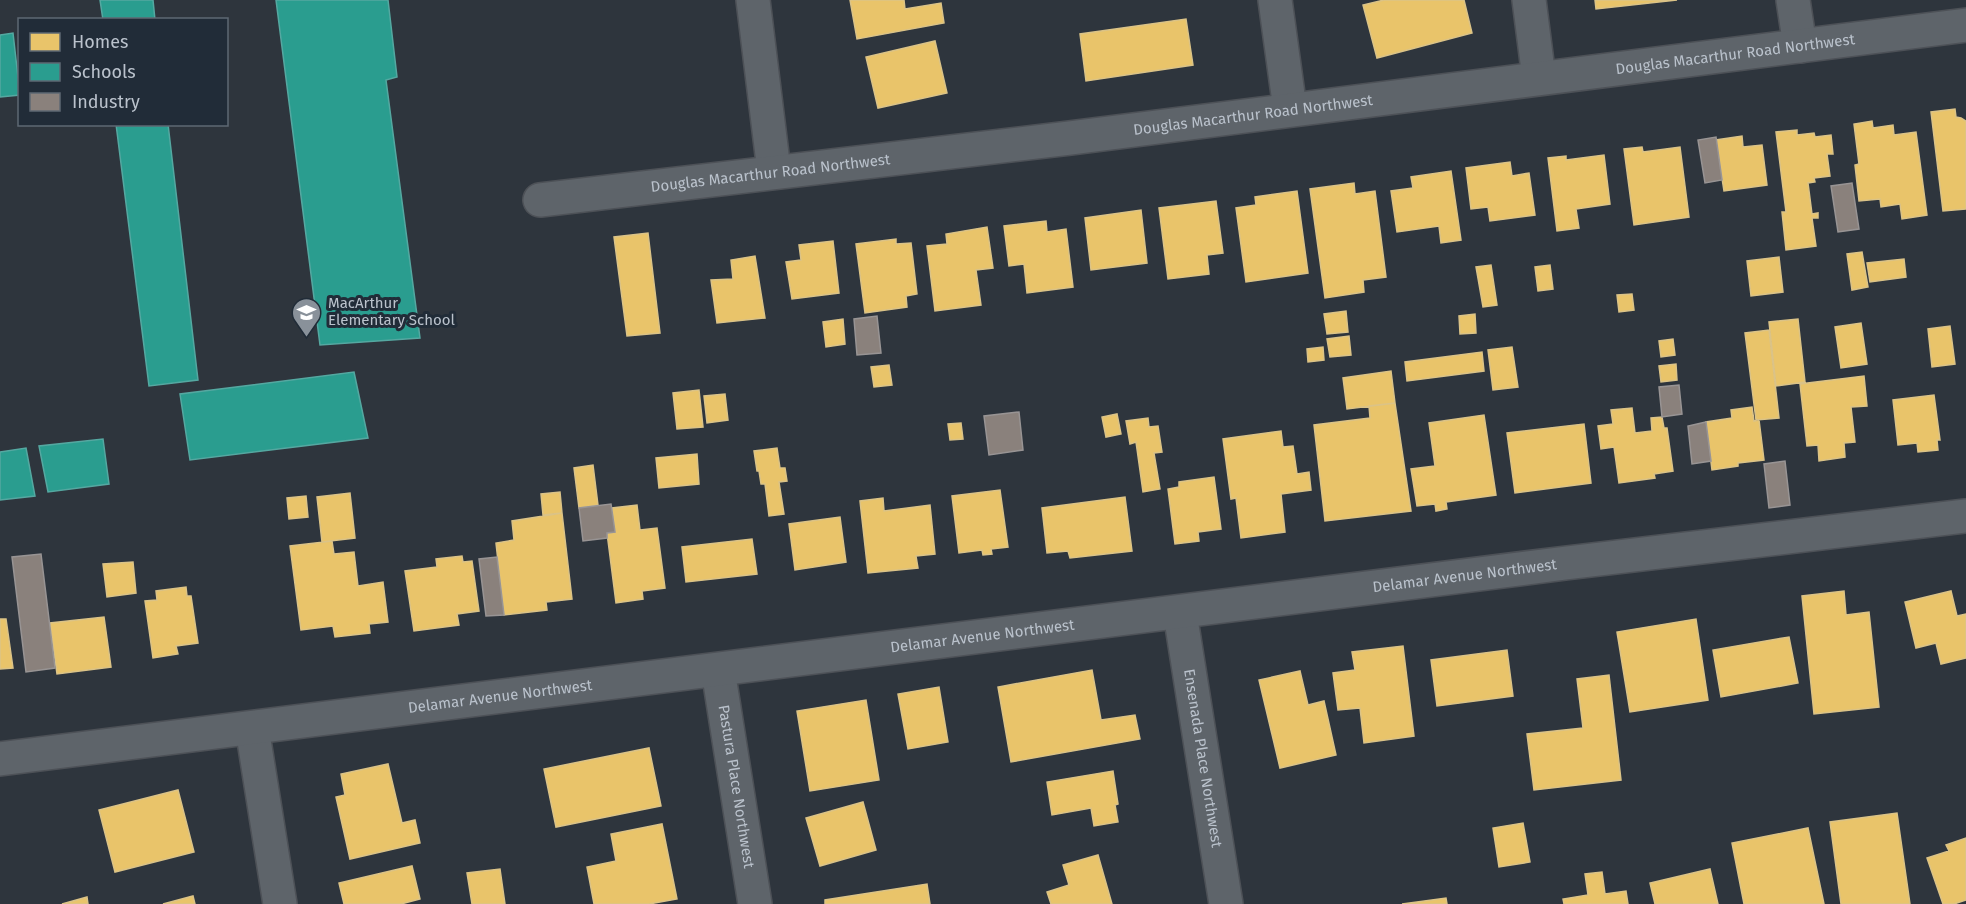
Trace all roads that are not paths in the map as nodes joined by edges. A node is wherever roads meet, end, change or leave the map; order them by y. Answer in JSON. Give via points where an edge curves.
{"nodes":[{"id":1,"x":753,"y":0,"type":"edge"},
{"id":2,"x":1275,"y":0,"type":"edge"},
{"id":3,"x":1529,"y":0,"type":"edge"},
{"id":4,"x":1793,"y":0,"type":"edge"},
{"id":5,"x":1966,"y":25,"type":"edge"},
{"id":6,"x":1800,"y":46,"type":"junction"},
{"id":7,"x":1539,"y":78,"type":"junction"},
{"id":8,"x":1290,"y":110,"type":"junction"},
{"id":9,"x":774,"y":171,"type":"junction"},
{"id":10,"x":540,"y":200,"type":"dead end"},
{"id":11,"x":1966,"y":516,"type":"edge"},
{"id":12,"x":1180,"y":613,"type":"junction"},
{"id":13,"x":718,"y":670,"type":"junction"},
{"id":14,"x":252,"y":728,"type":"junction"},
{"id":15,"x":0,"y":759,"type":"edge"},
{"id":16,"x":280,"y":904,"type":"edge"},
{"id":17,"x":755,"y":904,"type":"edge"},
{"id":18,"x":1226,"y":904,"type":"edge"}],
"edges":[{"from":1,"to":9,"type":"street"},
{"from":2,"to":8,"type":"street"},
{"from":3,"to":7,"type":"street"},
{"from":4,"to":6,"type":"street"},
{"from":5,"to":6,"type":"street","name":"Douglas Macarthur Road Northwest"},
{"from":6,"to":7,"type":"street","name":"Douglas Macarthur Road Northwest"},
{"from":7,"to":8,"type":"street","name":"Douglas Macarthur Road Northwest"},
{"from":8,"to":9,"type":"street","name":"Douglas Macarthur Road Northwest"},
{"from":9,"to":10,"type":"street","name":"Douglas Macarthur Road Northwest"},
{"from":11,"to":12,"type":"street","name":"Delamar Avenue Northwest"},
{"from":12,"to":13,"type":"street","name":"Delamar Avenue Northwest"},
{"from":12,"to":18,"type":"street","name":"Ensenada Place Northwest"},
{"from":13,"to":14,"type":"street","name":"Delamar Avenue Northwest"},
{"from":13,"to":17,"type":"street","name":"Pastura Place Northwest"},
{"from":14,"to":15,"type":"street","name":"Delamar Avenue Northwest"},
{"from":14,"to":16,"type":"street"}]}
